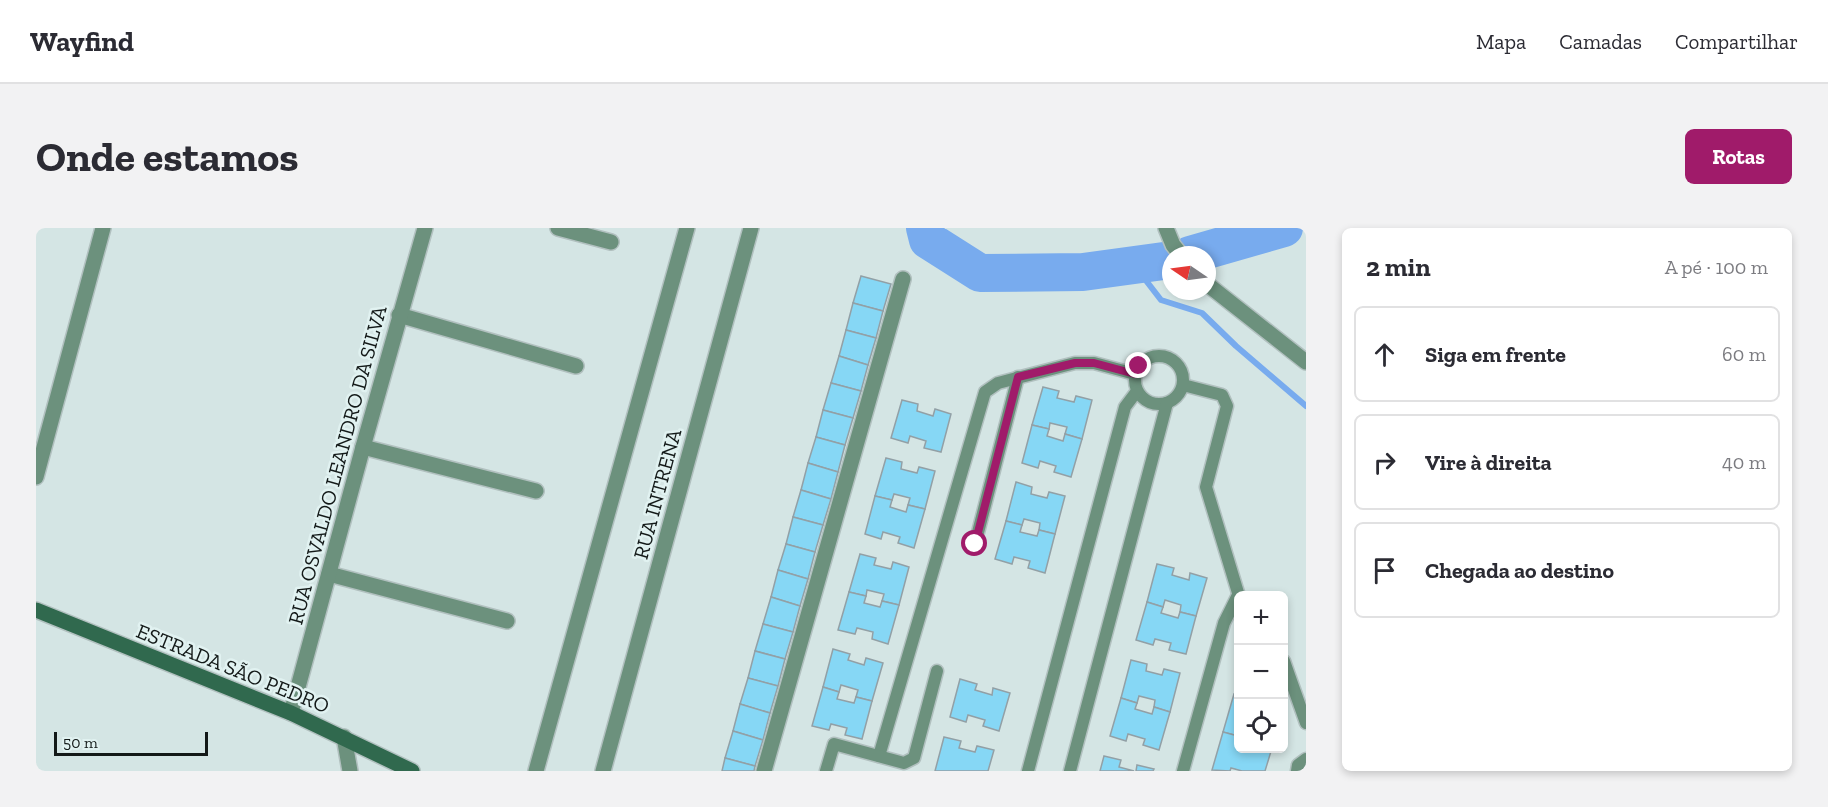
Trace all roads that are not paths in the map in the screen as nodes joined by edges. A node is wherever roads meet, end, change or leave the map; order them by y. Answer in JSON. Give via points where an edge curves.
{"nodes":[{"id":1,"x":103,"y":228,"type":"edge"},
{"id":2,"x":425,"y":228,"type":"edge"},
{"id":3,"x":558,"y":228,"type":"edge"},
{"id":4,"x":687,"y":228,"type":"edge"},
{"id":5,"x":751,"y":228,"type":"edge"},
{"id":6,"x":1166,"y":228,"type":"edge"},
{"id":7,"x":611,"y":242,"type":"dead end"},
{"id":8,"x":1175,"y":246,"type":"edge"},
{"id":9,"x":903,"y":279,"type":"dead end"},
{"id":10,"x":1216,"y":291,"type":"edge"},
{"id":11,"x":399,"y":315,"type":"junction"},
{"id":12,"x":1306,"y":362,"type":"edge"},
{"id":13,"x":576,"y":366,"type":"dead end"},
{"id":14,"x":1135,"y":374,"type":"junction"},
{"id":15,"x":1018,"y":377,"type":"junction"},
{"id":16,"x":1183,"y":385,"type":"junction"},
{"id":17,"x":1137,"y":391,"type":"junction"},
{"id":18,"x":1167,"y":403,"type":"junction"},
{"id":19,"x":363,"y":447,"type":"junction"},
{"id":20,"x":36,"y":477,"type":"edge"},
{"id":21,"x":536,"y":491,"type":"dead end"},
{"id":22,"x":975,"y":544,"type":"dead end"},
{"id":23,"x":329,"y":574,"type":"junction"},
{"id":24,"x":1238,"y":591,"type":"edge"},
{"id":25,"x":1234,"y":604,"type":"edge"},
{"id":26,"x":36,"y":610,"type":"edge"},
{"id":27,"x":507,"y":621,"type":"dead end"},
{"id":28,"x":937,"y":671,"type":"dead end"},
{"id":29,"x":1288,"y":672,"type":"edge"},
{"id":30,"x":291,"y":713,"type":"junction"},
{"id":31,"x":1306,"y":723,"type":"edge"},
{"id":32,"x":344,"y":737,"type":"junction"},
{"id":33,"x":879,"y":756,"type":"junction"},
{"id":34,"x":1306,"y":759,"type":"edge"},
{"id":35,"x":350,"y":771,"type":"edge"},
{"id":36,"x":412,"y":771,"type":"edge"},
{"id":37,"x":536,"y":771,"type":"edge"},
{"id":38,"x":603,"y":771,"type":"edge"},
{"id":39,"x":764,"y":771,"type":"edge"},
{"id":40,"x":826,"y":771,"type":"edge"},
{"id":41,"x":1028,"y":771,"type":"edge"},
{"id":42,"x":1070,"y":771,"type":"edge"},
{"id":43,"x":1183,"y":771,"type":"edge"},
{"id":44,"x":1297,"y":771,"type":"edge"}],
"edges":[{"from":1,"to":20,"type":"street"},
{"from":2,"to":11,"type":"street","name":"RUA OSVALDO LEANDRO DA SILVA"},
{"from":3,"to":7,"type":"street"},
{"from":4,"to":37,"type":"street"},
{"from":5,"to":38,"type":"street","name":"RUA INTRENA"},
{"from":6,"to":8,"type":"street"},
{"from":9,"to":39,"type":"street"},
{"from":10,"to":12,"type":"street"},
{"from":11,"to":13,"type":"street"},
{"from":11,"to":19,"type":"street","name":"RUA OSVALDO LEANDRO DA SILVA"},
{"from":14,"to":15,"type":"lane","via":[[1094,363],[1075,363]]},
{"from":14,"to":16,"type":"lane","via":[[1144,360],[1160,355],[1181,368]]},
{"from":14,"to":17,"type":"lane"},
{"from":15,"to":22,"type":"lane"},
{"from":15,"to":33,"type":"lane","via":[[984,392]]},
{"from":16,"to":18,"type":"lane"},
{"from":16,"to":24,"type":"lane","via":[[1222,395],[1227,406],[1206,487]]},
{"from":17,"to":18,"type":"lane","via":[[1150,403]]},
{"from":17,"to":41,"type":"lane","via":[[1125,407]]},
{"from":18,"to":42,"type":"lane"},
{"from":19,"to":21,"type":"street"},
{"from":19,"to":23,"type":"street","name":"RUA OSVALDO LEANDRO DA SILVA"},
{"from":23,"to":27,"type":"street"},
{"from":23,"to":30,"type":"street","name":"RUA OSVALDO LEANDRO DA SILVA"},
{"from":25,"to":43,"type":"lane","via":[[1224,623]]},
{"from":26,"to":30,"type":"street","name":"ESTRADA SÃO PEDRO"},
{"from":28,"to":33,"type":"lane","via":[[914,758],[904,764]]},
{"from":29,"to":31,"type":"lane"},
{"from":30,"to":32,"type":"street","name":"ESTRADA SÃO PEDRO"},
{"from":32,"to":35,"type":"street"},
{"from":32,"to":36,"type":"street","name":"ESTRADA SÃO PEDRO"},
{"from":33,"to":40,"type":"lane","via":[[834,744]]},
{"from":34,"to":44,"type":"lane"}]}
